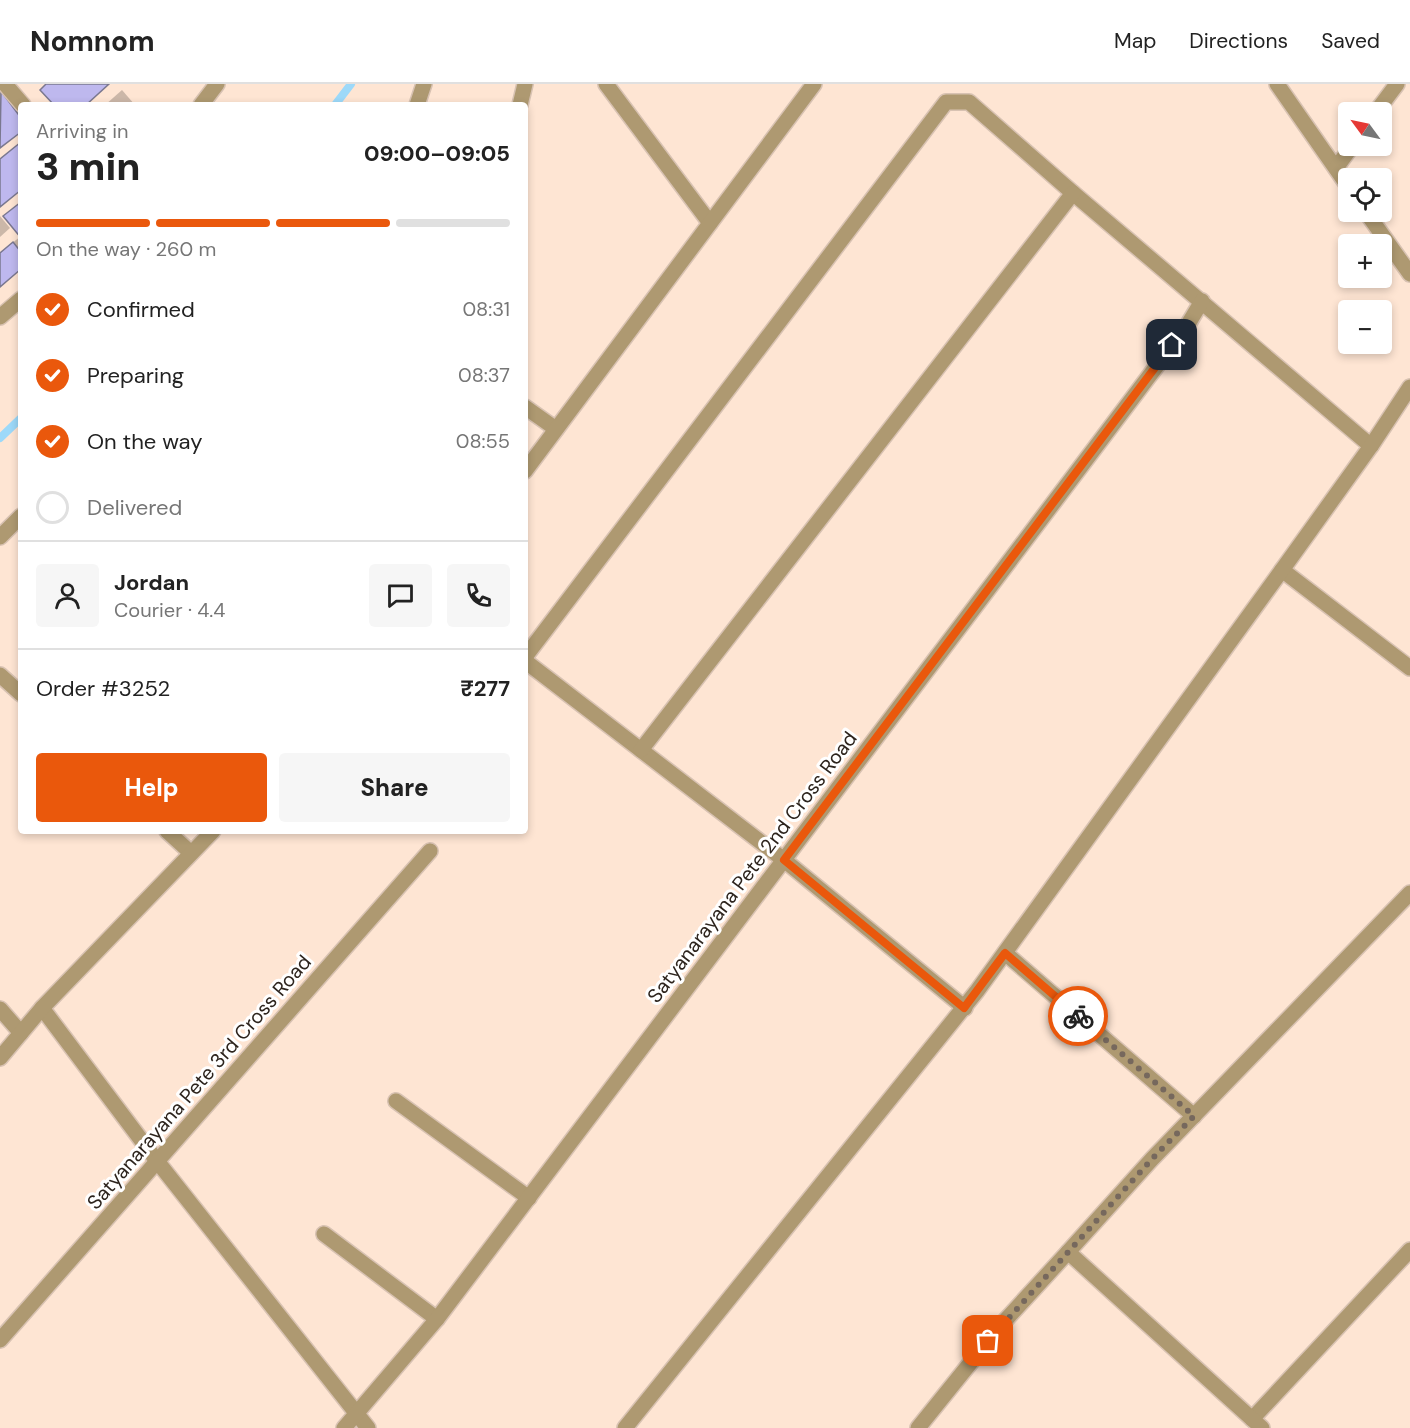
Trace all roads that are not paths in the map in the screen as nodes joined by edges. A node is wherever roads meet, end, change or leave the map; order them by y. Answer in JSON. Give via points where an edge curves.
{"nodes":[{"id":1,"x":5,"y":84,"type":"edge"},
{"id":2,"x":217,"y":84,"type":"edge"},
{"id":3,"x":424,"y":84,"type":"edge"},
{"id":4,"x":525,"y":84,"type":"edge"},
{"id":5,"x":606,"y":84,"type":"edge"},
{"id":6,"x":814,"y":84,"type":"edge"},
{"id":7,"x":1276,"y":84,"type":"edge"},
{"id":8,"x":1397,"y":84,"type":"edge"},
{"id":9,"x":20,"y":102,"type":"edge"},
{"id":10,"x":203,"y":102,"type":"edge"},
{"id":11,"x":418,"y":102,"type":"edge"},
{"id":12,"x":521,"y":102,"type":"edge"},
{"id":13,"x":1384,"y":102,"type":"edge"},
{"id":14,"x":1345,"y":156,"type":"edge"},
{"id":15,"x":1336,"y":168,"type":"junction"},
{"id":16,"x":1338,"y":171,"type":"edge"},
{"id":17,"x":1073,"y":193,"type":"junction"},
{"id":18,"x":1373,"y":222,"type":"edge"},
{"id":19,"x":710,"y":224,"type":"junction"},
{"id":20,"x":1410,"y":274,"type":"edge"},
{"id":21,"x":18,"y":301,"type":"edge"},
{"id":22,"x":1202,"y":301,"type":"junction"},
{"id":23,"x":0,"y":316,"type":"edge"},
{"id":24,"x":1410,"y":387,"type":"edge"},
{"id":25,"x":528,"y":409,"type":"edge"},
{"id":26,"x":556,"y":429,"type":"junction"},
{"id":27,"x":1371,"y":446,"type":"junction"},
{"id":28,"x":528,"y":467,"type":"edge"},
{"id":29,"x":18,"y":519,"type":"edge"},
{"id":30,"x":0,"y":537,"type":"edge"},
{"id":31,"x":1282,"y":570,"type":"junction"},
{"id":32,"x":528,"y":655,"type":"edge"},
{"id":33,"x":528,"y":661,"type":"edge"},
{"id":34,"x":1410,"y":668,"type":"edge"},
{"id":35,"x":0,"y":675,"type":"edge"},
{"id":36,"x":18,"y":691,"type":"edge"},
{"id":37,"x":641,"y":750,"type":"junction"},
{"id":38,"x":170,"y":834,"type":"edge"},
{"id":39,"x":210,"y":834,"type":"edge"},
{"id":40,"x":430,"y":851,"type":"dead end"},
{"id":41,"x":191,"y":853,"type":"junction"},
{"id":42,"x":784,"y":860,"type":"junction"},
{"id":43,"x":1410,"y":893,"type":"edge"},
{"id":44,"x":1005,"y":953,"type":"junction"},
{"id":45,"x":42,"y":1008,"type":"junction"},
{"id":46,"x":964,"y":1008,"type":"junction"},
{"id":47,"x":0,"y":1009,"type":"edge"},
{"id":48,"x":21,"y":1033,"type":"junction"},
{"id":49,"x":0,"y":1058,"type":"edge"},
{"id":50,"x":396,"y":1101,"type":"dead end"},
{"id":51,"x":1194,"y":1116,"type":"junction"},
{"id":52,"x":157,"y":1161,"type":"junction"},
{"id":53,"x":529,"y":1198,"type":"junction"},
{"id":54,"x":324,"y":1234,"type":"dead end"},
{"id":55,"x":1410,"y":1250,"type":"edge"},
{"id":56,"x":1068,"y":1252,"type":"junction"},
{"id":57,"x":437,"y":1319,"type":"junction"},
{"id":58,"x":0,"y":1340,"type":"edge"},
{"id":59,"x":357,"y":1413,"type":"junction"},
{"id":60,"x":1257,"y":1424,"type":"edge"},
{"id":61,"x":924,"y":1426,"type":"edge"},
{"id":62,"x":344,"y":1428,"type":"edge"},
{"id":63,"x":368,"y":1428,"type":"edge"},
{"id":64,"x":625,"y":1428,"type":"edge"}],
"edges":[{"from":1,"to":9,"type":"street"},
{"from":2,"to":10,"type":"street"},
{"from":3,"to":11,"type":"street"},
{"from":4,"to":12,"type":"street"},
{"from":5,"to":19,"type":"street"},
{"from":6,"to":19,"type":"street"},
{"from":7,"to":15,"type":"street"},
{"from":8,"to":13,"type":"street"},
{"from":14,"to":15,"type":"street"},
{"from":15,"to":16,"type":"street"},
{"from":17,"to":22,"type":"street"},
{"from":17,"to":32,"type":"street","via":[[969,102],[946,102]]},
{"from":17,"to":37,"type":"street"},
{"from":18,"to":20,"type":"street"},
{"from":19,"to":26,"type":"street"},
{"from":21,"to":23,"type":"street"},
{"from":22,"to":27,"type":"street"},
{"from":22,"to":42,"type":"street","name":"Satyanarayana Pete 2nd Cross Road"},
{"from":24,"to":27,"type":"street"},
{"from":25,"to":26,"type":"street"},
{"from":26,"to":28,"type":"street"},
{"from":27,"to":31,"type":"street"},
{"from":29,"to":30,"type":"street"},
{"from":31,"to":34,"type":"street"},
{"from":31,"to":44,"type":"street"},
{"from":33,"to":37,"type":"street"},
{"from":35,"to":36,"type":"street"},
{"from":37,"to":42,"type":"street"},
{"from":38,"to":41,"type":"street"},
{"from":39,"to":41,"type":"street"},
{"from":40,"to":52,"type":"street","name":"Satyanarayana Pete 3rd Cross Road"},
{"from":41,"to":45,"type":"street"},
{"from":42,"to":46,"type":"street"},
{"from":42,"to":53,"type":"street","name":"Satyanarayana Pete 2nd Cross Road"},
{"from":43,"to":51,"type":"street"},
{"from":44,"to":46,"type":"street"},
{"from":44,"to":51,"type":"street"},
{"from":45,"to":48,"type":"street"},
{"from":45,"to":52,"type":"street"},
{"from":46,"to":64,"type":"street"},
{"from":47,"to":48,"type":"street"},
{"from":48,"to":49,"type":"street"},
{"from":50,"to":53,"type":"street"},
{"from":51,"to":56,"type":"street"},
{"from":52,"to":58,"type":"street","name":"Satyanarayana Pete 3rd Cross Road"},
{"from":52,"to":59,"type":"street"},
{"from":53,"to":57,"type":"street","name":"Satyanarayana Pete 2nd Cross Road"},
{"from":54,"to":57,"type":"street"},
{"from":55,"to":60,"type":"street"},
{"from":56,"to":60,"type":"street"},
{"from":56,"to":61,"type":"street","via":[[1001,1325]]},
{"from":57,"to":59,"type":"street","name":"Satyanarayana Pete 2nd Cross Road"},
{"from":59,"to":62,"type":"street","name":"Satyanarayana Pete 2nd Cross Road"},
{"from":59,"to":63,"type":"street"}]}
